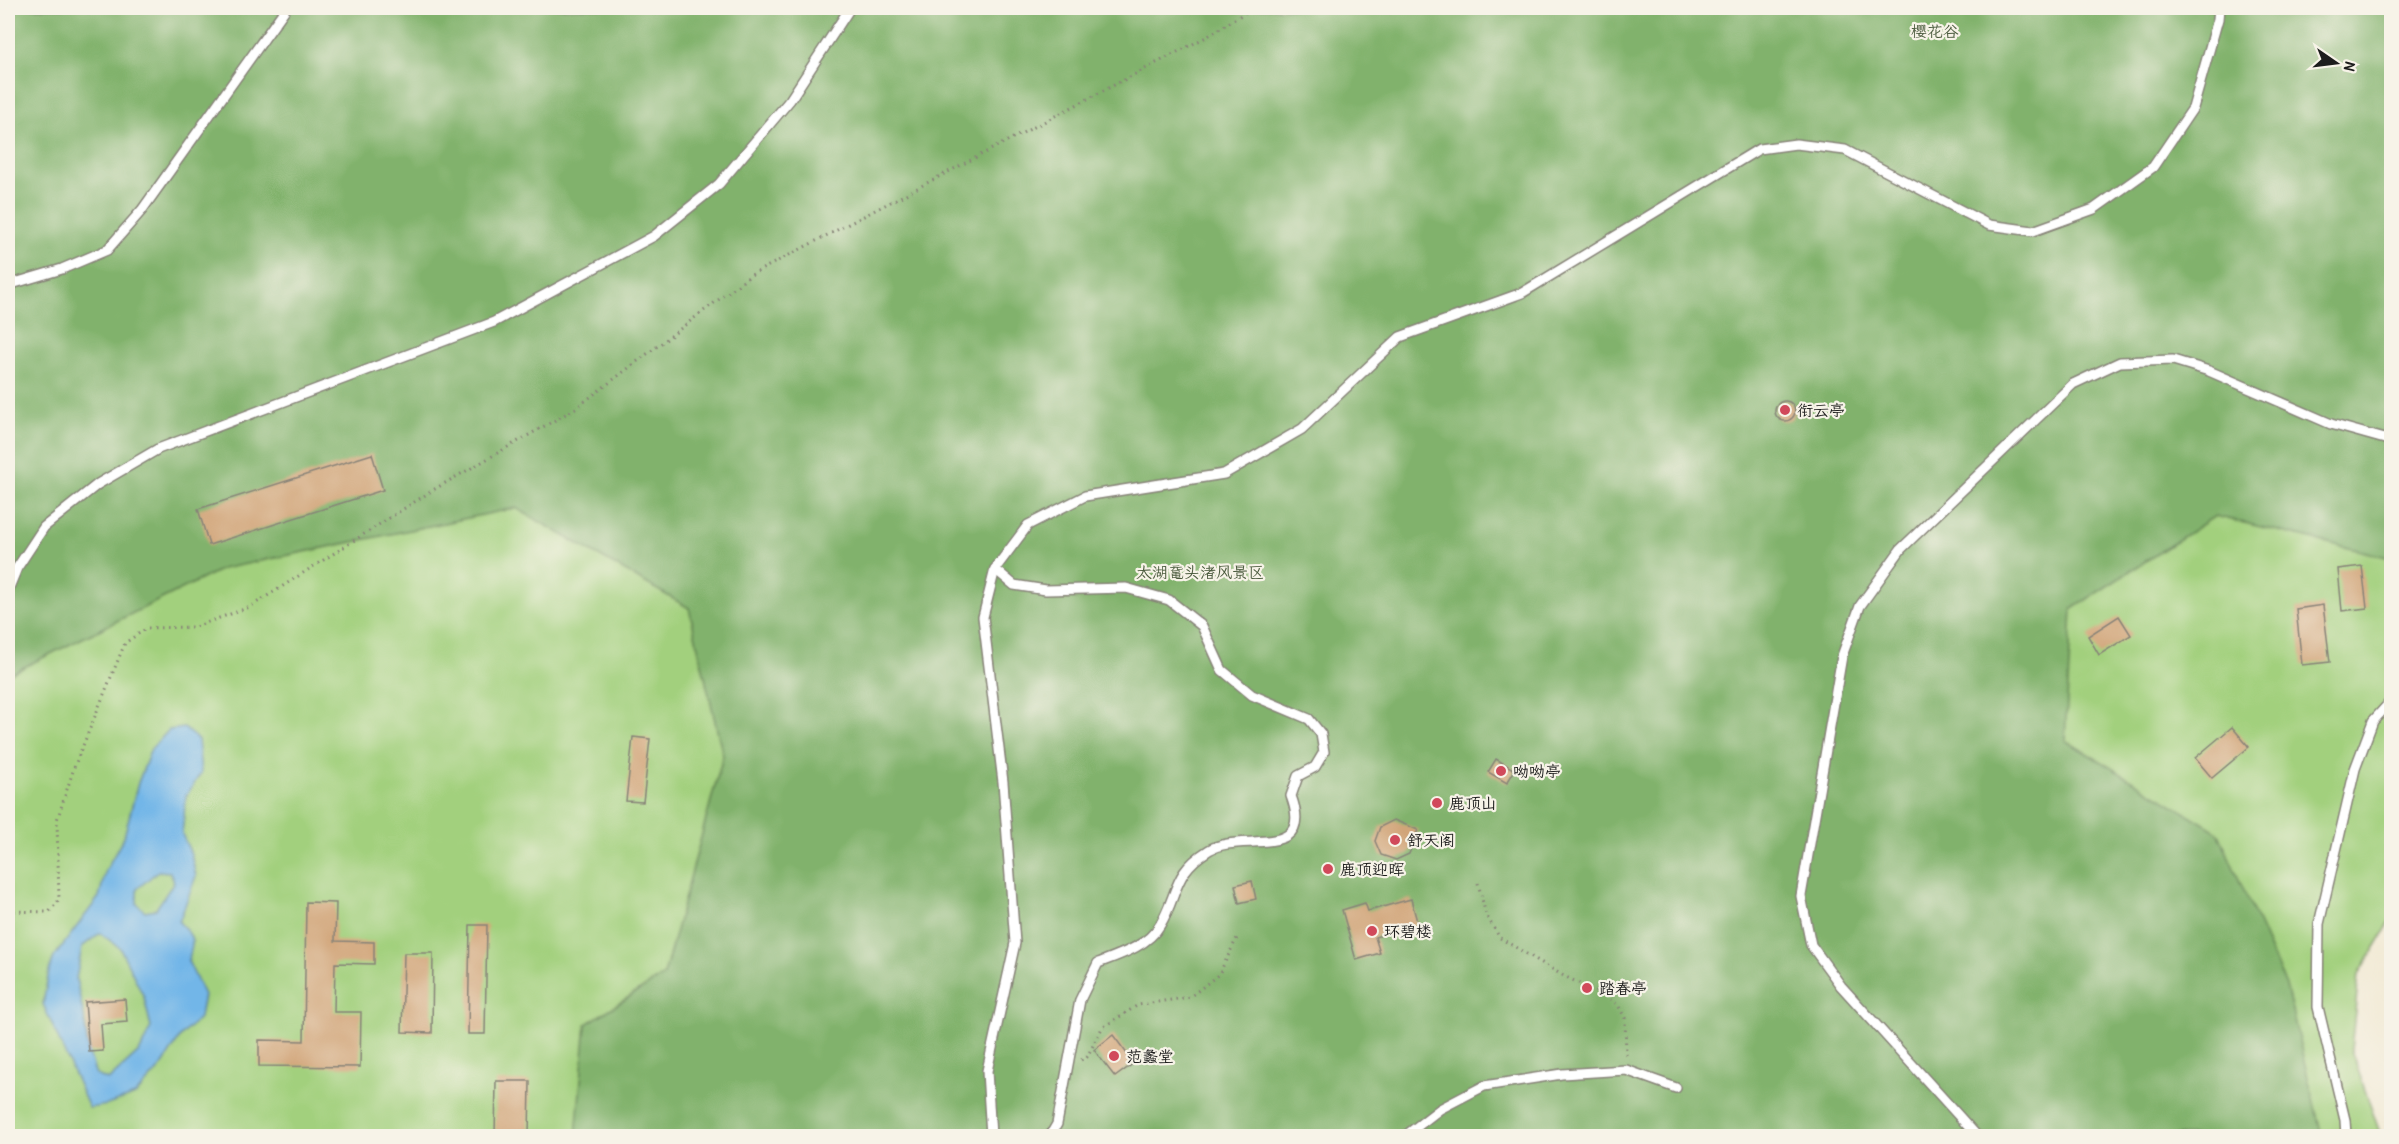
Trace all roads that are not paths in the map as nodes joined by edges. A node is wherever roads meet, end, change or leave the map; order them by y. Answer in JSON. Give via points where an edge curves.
{"nodes":[{"id":1,"x":286,"y":8,"type":"edge"},
{"id":2,"x":850,"y":8,"type":"edge"},
{"id":3,"x":2219,"y":8,"type":"edge"},
{"id":4,"x":8,"y":285,"type":"edge"},
{"id":5,"x":2391,"y":441,"type":"edge"},
{"id":6,"x":994,"y":569,"type":"junction"},
{"id":7,"x":8,"y":590,"type":"edge"},
{"id":8,"x":2391,"y":700,"type":"edge"},
{"id":9,"x":1676,"y":1088,"type":"dead end"},
{"id":10,"x":991,"y":1137,"type":"edge"},
{"id":11,"x":1050,"y":1137,"type":"edge"},
{"id":12,"x":1406,"y":1137,"type":"edge"},
{"id":13,"x":1977,"y":1137,"type":"edge"},
{"id":14,"x":2346,"y":1137,"type":"edge"}],
"edges":[{"from":1,"to":4,"type":"lane","via":[[141,210],[107,250]]},
{"from":2,"to":7,"type":"lane","via":[[790,100],[719,184],[654,236],[494,322],[158,449],[98,483],[44,526],[17,567]]},
{"from":3,"to":6,"type":"lane","via":[[2193,108],[2152,167],[2094,209],[2033,231],[1989,225],[1845,150],[1796,144],[1759,149],[1522,293],[1400,337],[1302,429],[1224,474],[1085,496],[1028,525]]},
{"from":5,"to":13,"type":"lane","via":[[2331,424],[2209,371],[2173,360],[2120,362],[2073,384],[1901,549],[1860,606],[1842,656],[1802,896],[1811,945],[1841,986]]},
{"from":6,"to":10,"type":"lane","via":[[982,617],[1003,782],[1015,943],[987,1071]]},
{"from":6,"to":11,"type":"lane","via":[[1014,585],[1046,590],[1126,588],[1169,600],[1202,626],[1222,670],[1252,695],[1309,719],[1321,734],[1324,753],[1315,767],[1298,776],[1291,796],[1297,812],[1293,829],[1282,840],[1218,844],[1193,860],[1177,884],[1160,927],[1133,950],[1098,963],[1080,1000],[1057,1124]]},
{"from":8,"to":14,"type":"lane","via":[[2373,721],[2355,769],[2319,924],[2318,1007]]},
{"from":9,"to":12,"type":"lane","via":[[1626,1070],[1562,1074],[1484,1086],[1440,1110]]}]}
